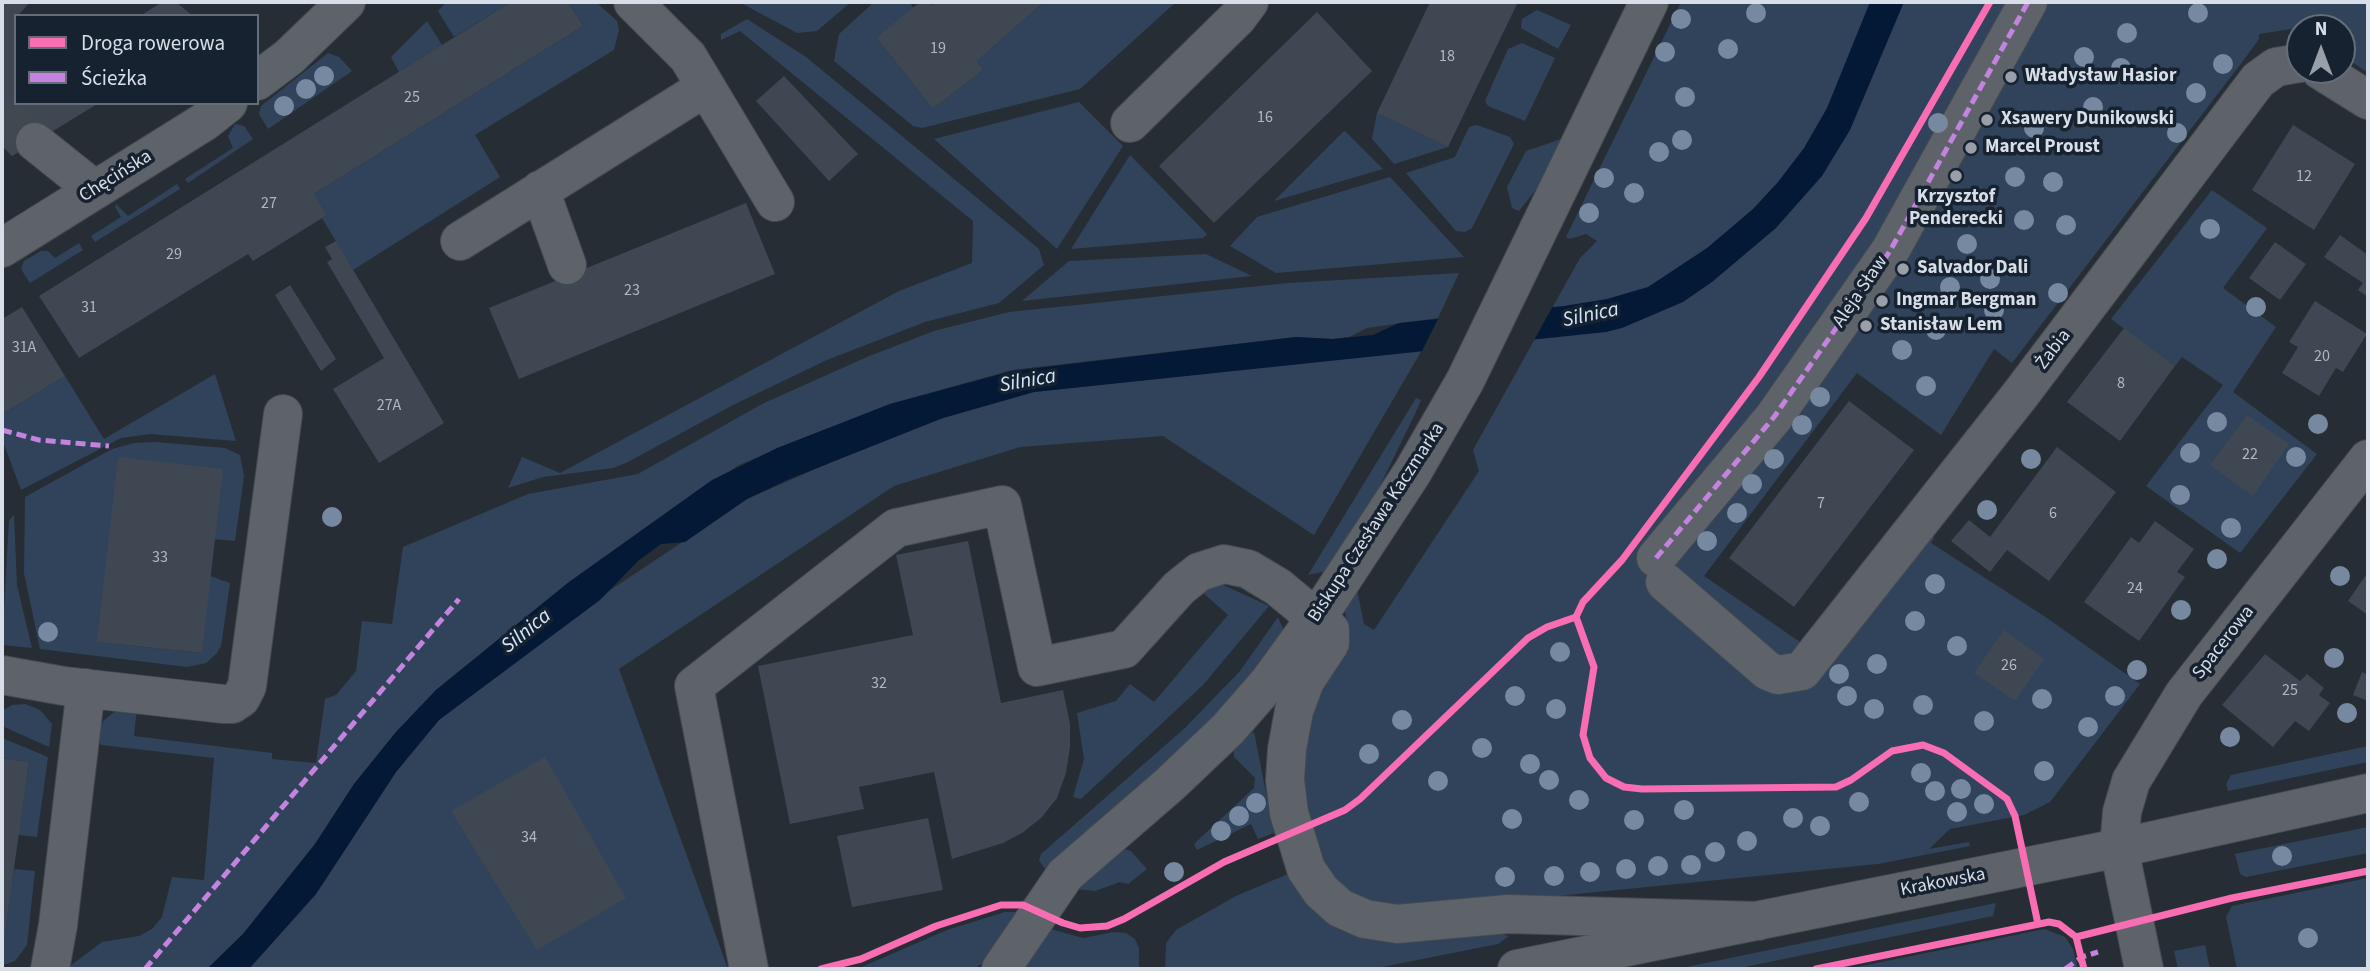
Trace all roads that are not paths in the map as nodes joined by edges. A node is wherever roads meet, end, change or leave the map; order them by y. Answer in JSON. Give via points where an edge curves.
{"nodes":[{"id":1,"x":346,"y":2,"type":"edge"},
{"id":2,"x":633,"y":2,"type":"edge"},
{"id":3,"x":1249,"y":2,"type":"edge"},
{"id":4,"x":1649,"y":2,"type":"edge"},
{"id":5,"x":2028,"y":2,"type":"edge"},
{"id":6,"x":2286,"y":65,"type":"edge"},
{"id":7,"x":259,"y":80,"type":"edge"},
{"id":8,"x":2342,"y":84,"type":"edge"},
{"id":9,"x":706,"y":87,"type":"junction"},
{"id":10,"x":2368,"y":100,"type":"edge"},
{"id":11,"x":225,"y":105,"type":"edge"},
{"id":12,"x":1130,"y":123,"type":"dead end"},
{"id":13,"x":35,"y":142,"type":"tunnel mouth"},
{"id":14,"x":95,"y":190,"type":"junction"},
{"id":15,"x":540,"y":190,"type":"junction"},
{"id":16,"x":775,"y":202,"type":"dead end"},
{"id":17,"x":460,"y":241,"type":"dead end"},
{"id":18,"x":2,"y":248,"type":"edge"},
{"id":19,"x":567,"y":265,"type":"dead end"},
{"id":20,"x":284,"y":414,"type":"dead end"},
{"id":21,"x":2368,"y":459,"type":"edge"},
{"id":22,"x":1661,"y":570,"type":"joint"},
{"id":23,"x":1316,"y":618,"type":"junction"},
{"id":24,"x":2,"y":675,"type":"edge"},
{"id":25,"x":86,"y":688,"type":"junction"},
{"id":26,"x":2368,"y":793,"type":"edge"},
{"id":27,"x":2119,"y":848,"type":"junction"},
{"id":28,"x":1758,"y":921,"type":"junction"},
{"id":29,"x":50,"y":969,"type":"edge"},
{"id":30,"x":749,"y":969,"type":"edge"},
{"id":31,"x":1001,"y":969,"type":"edge"},
{"id":32,"x":1517,"y":969,"type":"edge"},
{"id":33,"x":2144,"y":969,"type":"edge"}],
"edges":[{"from":1,"to":7,"type":"street"},
{"from":2,"to":9,"type":"street","via":[[688,57]]},
{"from":3,"to":12,"type":"street"},
{"from":4,"to":23,"type":"street","name":"Biskupa Czesława Kaczmarka","via":[[1465,381],[1412,473]]},
{"from":5,"to":22,"type":"street","name":"Aleja Sław","via":[[1890,251]]},
{"from":6,"to":22,"type":"street","name":"Żabia","via":[[2258,80],[2020,395],[1802,671],[1778,675],[1768,671]]},
{"from":8,"to":10,"type":"street"},
{"from":9,"to":15,"type":"street"},
{"from":9,"to":16,"type":"street"},
{"from":11,"to":14,"type":"street","name":"Chęcińska"},
{"from":13,"to":14,"type":"street"},
{"from":14,"to":18,"type":"street","name":"Chęcińska"},
{"from":15,"to":17,"type":"street"},
{"from":15,"to":19,"type":"street"},
{"from":20,"to":25,"type":"street","via":[[242,698],[223,704]]},
{"from":21,"to":27,"type":"street","name":"Spacerowa","via":[[2154,739],[2131,781]]},
{"from":23,"to":28,"type":"street","via":[[1332,636],[1294,711],[1286,756],[1287,798],[1306,869],[1340,908],[1365,919],[1397,924],[1508,914]]},
{"from":23,"to":30,"type":"street","via":[[1248,569],[1224,564],[1199,572],[1179,588],[1124,649],[1037,667],[1002,505],[896,528],[694,686]]},
{"from":23,"to":31,"type":"street","name":"Biskupa Czesława Kaczmarka","via":[[1228,729],[1065,875]]},
{"from":24,"to":25,"type":"street"},
{"from":25,"to":29,"type":"street"},
{"from":26,"to":27,"type":"street","name":"Krakowska"},
{"from":27,"to":28,"type":"street","name":"Krakowska"},
{"from":27,"to":33,"type":"street","name":"Spacerowa"},
{"from":28,"to":32,"type":"street","name":"Krakowska"}]}
